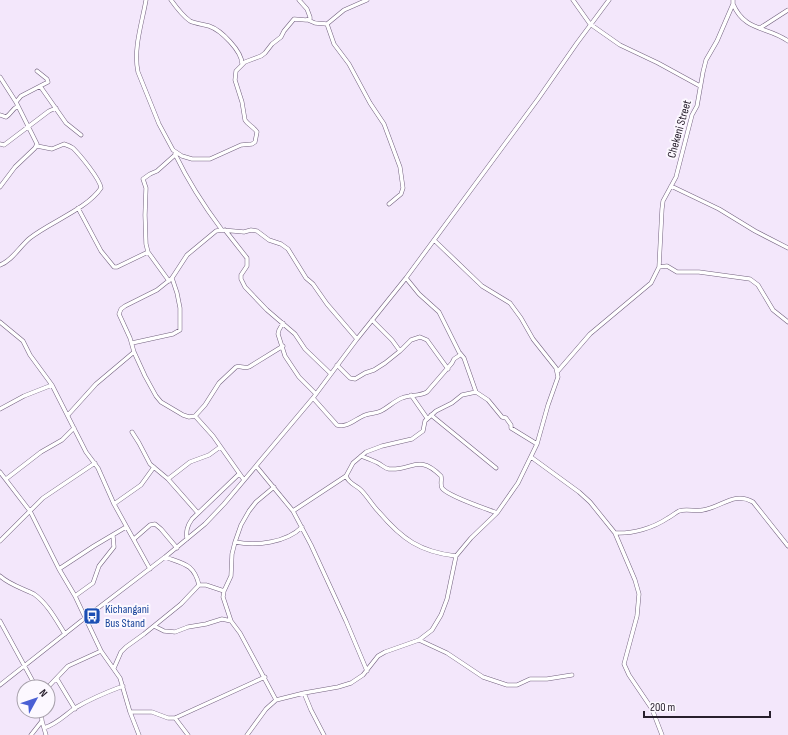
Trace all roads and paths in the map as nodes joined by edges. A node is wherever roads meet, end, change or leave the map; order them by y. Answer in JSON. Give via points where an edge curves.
{"nodes":[{"id":1,"x":146,"y":0,"type":"edge"},
{"id":2,"x":171,"y":0,"type":"edge"},
{"id":3,"x":299,"y":0,"type":"edge"},
{"id":4,"x":367,"y":0,"type":"edge"},
{"id":5,"x":573,"y":0,"type":"edge"},
{"id":6,"x":609,"y":0,"type":"edge"},
{"id":7,"x":733,"y":2,"type":"edge"},
{"id":8,"x":788,"y":10,"type":"edge"},
{"id":9,"x":308,"y":20,"type":"junction"},
{"id":10,"x":327,"y":24,"type":"junction"},
{"id":11,"x":590,"y":24,"type":"junction"},
{"id":12,"x":760,"y":28,"type":"junction"},
{"id":13,"x":788,"y":41,"type":"edge"},
{"id":14,"x":242,"y":64,"type":"junction"},
{"id":15,"x":37,"y":71,"type":"dead end"},
{"id":16,"x":0,"y":77,"type":"edge"},
{"id":17,"x":40,"y":86,"type":"junction"},
{"id":18,"x":700,"y":86,"type":"junction"},
{"id":19,"x":17,"y":104,"type":"junction"},
{"id":20,"x":56,"y":108,"type":"junction"},
{"id":21,"x":0,"y":115,"type":"edge"},
{"id":22,"x":28,"y":126,"type":"junction"},
{"id":23,"x":80,"y":135,"type":"dead end"},
{"id":24,"x":0,"y":144,"type":"edge"},
{"id":25,"x":37,"y":146,"type":"junction"},
{"id":26,"x":173,"y":150,"type":"junction"},
{"id":27,"x":175,"y":155,"type":"junction"},
{"id":28,"x":671,"y":186,"type":"junction"},
{"id":29,"x":0,"y":187,"type":"edge"},
{"id":30,"x":389,"y":204,"type":"dead end"},
{"id":31,"x":78,"y":208,"type":"junction"},
{"id":32,"x":223,"y":230,"type":"junction"},
{"id":33,"x":434,"y":240,"type":"junction"},
{"id":34,"x":788,"y":248,"type":"edge"},
{"id":35,"x":148,"y":252,"type":"junction"},
{"id":36,"x":0,"y":265,"type":"edge"},
{"id":37,"x":659,"y":267,"type":"junction"},
{"id":38,"x":406,"y":278,"type":"junction"},
{"id":39,"x":170,"y":280,"type":"junction"},
{"id":40,"x":372,"y":320,"type":"junction"},
{"id":41,"x":0,"y":322,"type":"edge"},
{"id":42,"x":788,"y":322,"type":"edge"},
{"id":43,"x":283,"y":323,"type":"junction"},
{"id":44,"x":357,"y":339,"type":"junction"},
{"id":45,"x":132,"y":343,"type":"junction"},
{"id":46,"x":283,"y":346,"type":"junction"},
{"id":47,"x":400,"y":351,"type":"junction"},
{"id":48,"x":134,"y":352,"type":"junction"},
{"id":49,"x":460,"y":355,"type":"junction"},
{"id":50,"x":337,"y":365,"type":"junction"},
{"id":51,"x":448,"y":369,"type":"junction"},
{"id":52,"x":558,"y":371,"type":"junction"},
{"id":53,"x":331,"y":374,"type":"junction"},
{"id":54,"x":52,"y":385,"type":"junction"},
{"id":55,"x":476,"y":392,"type":"junction"},
{"id":56,"x":316,"y":394,"type":"junction"},
{"id":57,"x":410,"y":395,"type":"junction"},
{"id":58,"x":313,"y":398,"type":"junction"},
{"id":59,"x":0,"y":409,"type":"edge"},
{"id":60,"x":68,"y":415,"type":"junction"},
{"id":61,"x":431,"y":415,"type":"junction"},
{"id":62,"x":195,"y":416,"type":"junction"},
{"id":63,"x":427,"y":418,"type":"junction"},
{"id":64,"x":74,"y":428,"type":"junction"},
{"id":65,"x":132,"y":432,"type":"dead end"},
{"id":66,"x":537,"y":444,"type":"junction"},
{"id":67,"x":220,"y":447,"type":"junction"},
{"id":68,"x":360,"y":456,"type":"junction"},
{"id":69,"x":531,"y":457,"type":"junction"},
{"id":70,"x":95,"y":463,"type":"junction"},
{"id":71,"x":256,"y":466,"type":"junction"},
{"id":72,"x":154,"y":468,"type":"junction"},
{"id":73,"x":496,"y":468,"type":"dead end"},
{"id":74,"x":0,"y":472,"type":"edge"},
{"id":75,"x":239,"y":474,"type":"junction"},
{"id":76,"x":346,"y":476,"type":"junction"},
{"id":77,"x":6,"y":479,"type":"junction"},
{"id":78,"x":168,"y":479,"type":"junction"},
{"id":79,"x":244,"y":480,"type":"junction"},
{"id":80,"x":274,"y":487,"type":"junction"},
{"id":81,"x":114,"y":504,"type":"junction"},
{"id":82,"x":30,"y":511,"type":"junction"},
{"id":83,"x":293,"y":511,"type":"junction"},
{"id":84,"x":198,"y":513,"type":"junction"},
{"id":85,"x":497,"y":514,"type":"junction"},
{"id":86,"x":126,"y":527,"type":"junction"},
{"id":87,"x":302,"y":527,"type":"junction"},
{"id":88,"x":615,"y":533,"type":"junction"},
{"id":89,"x":113,"y":536,"type":"junction"},
{"id":90,"x":134,"y":539,"type":"junction"},
{"id":91,"x":187,"y":539,"type":"junction"},
{"id":92,"x":0,"y":541,"type":"edge"},
{"id":93,"x":235,"y":542,"type":"junction"},
{"id":94,"x":788,"y":546,"type":"edge"},
{"id":95,"x":177,"y":548,"type":"junction"},
{"id":96,"x":456,"y":556,"type":"junction"},
{"id":97,"x":165,"y":558,"type":"junction"},
{"id":98,"x":59,"y":568,"type":"junction"},
{"id":99,"x":150,"y":570,"type":"junction"},
{"id":100,"x":0,"y":576,"type":"edge"},
{"id":101,"x":199,"y":585,"type":"junction"},
{"id":102,"x":224,"y":591,"type":"junction"},
{"id":103,"x":75,"y":596,"type":"junction"},
{"id":104,"x":85,"y":618,"type":"junction"},
{"id":105,"x":0,"y":621,"type":"edge"},
{"id":106,"x":231,"y":621,"type":"junction"},
{"id":107,"x":154,"y":626,"type":"junction"},
{"id":108,"x":65,"y":634,"type":"junction"},
{"id":109,"x":419,"y":640,"type":"junction"},
{"id":110,"x":101,"y":651,"type":"junction"},
{"id":111,"x":24,"y":667,"type":"junction"},
{"id":112,"x":114,"y":668,"type":"junction"},
{"id":113,"x":367,"y":671,"type":"junction"},
{"id":114,"x":572,"y":675,"type":"dead end"},
{"id":115,"x":265,"y":677,"type":"junction"},
{"id":116,"x":31,"y":679,"type":"edge"},
{"id":117,"x":57,"y":679,"type":"joint"},
{"id":118,"x":0,"y":685,"type":"edge"},
{"id":119,"x":123,"y":686,"type":"junction"},
{"id":120,"x":304,"y":693,"type":"junction"},
{"id":121,"x":276,"y":700,"type":"junction"},
{"id":122,"x":75,"y":709,"type":"junction"},
{"id":123,"x":130,"y":712,"type":"junction"},
{"id":124,"x":175,"y":718,"type":"junction"},
{"id":125,"x":42,"y":721,"type":"joint"},
{"id":126,"x":44,"y":728,"type":"junction"},
{"id":127,"x":31,"y":735,"type":"edge"},
{"id":128,"x":46,"y":735,"type":"edge"},
{"id":129,"x":139,"y":735,"type":"edge"},
{"id":130,"x":188,"y":735,"type":"edge"},
{"id":131,"x":247,"y":735,"type":"edge"},
{"id":132,"x":324,"y":735,"type":"edge"},
{"id":133,"x":662,"y":735,"type":"edge"}],
"edges":[{"from":1,"to":26,"type":"street","via":[[136,64],[158,124]]},
{"from":2,"to":14,"type":"street","via":[[191,21],[213,28],[228,40],[240,54]]},
{"from":3,"to":9,"type":"street","via":[[310,15]]},
{"from":4,"to":10,"type":"street","via":[[344,10]]},
{"from":5,"to":11,"type":"street"},
{"from":6,"to":11,"type":"street"},
{"from":7,"to":12,"type":"street","via":[[741,19]]},
{"from":7,"to":18,"type":"street","name":"Chekeni Street","via":[[706,60]]},
{"from":8,"to":12,"type":"street"},
{"from":9,"to":10,"type":"street"},
{"from":9,"to":14,"type":"street","via":[[294,19],[266,53]]},
{"from":10,"to":30,"type":"street","via":[[334,44],[349,64],[384,124],[400,167],[403,188],[401,194]]},
{"from":11,"to":18,"type":"street","via":[[620,45]]},
{"from":11,"to":33,"type":"street"},
{"from":12,"to":13,"type":"street"},
{"from":14,"to":26,"type":"street","via":[[235,76],[245,120],[257,132],[254,142],[210,159],[200,160],[182,156]]},
{"from":15,"to":17,"type":"street","via":[[48,80]]},
{"from":16,"to":19,"type":"street"},
{"from":17,"to":19,"type":"street","via":[[21,96]]},
{"from":17,"to":20,"type":"street"},
{"from":18,"to":28,"type":"street","name":"Chekeni Street","via":[[697,106]]},
{"from":19,"to":21,"type":"street","via":[[8,116]]},
{"from":19,"to":22,"type":"street"},
{"from":20,"to":22,"type":"street","via":[[49,110]]},
{"from":20,"to":23,"type":"street","via":[[66,123]]},
{"from":22,"to":24,"type":"street","via":[[4,145]]},
{"from":22,"to":25,"type":"street"},
{"from":25,"to":29,"type":"street"},
{"from":25,"to":31,"type":"street","via":[[52,149],[64,144],[72,148],[97,179],[101,188],[97,195]]},
{"from":26,"to":27,"type":"street"},
{"from":27,"to":32,"type":"street","via":[[211,216]]},
{"from":27,"to":35,"type":"street","via":[[143,179],[146,188]]},
{"from":28,"to":34,"type":"street","via":[[719,209]]},
{"from":28,"to":37,"type":"street","name":"Chekeni Street","via":[[663,201]]},
{"from":31,"to":35,"type":"street","via":[[101,251],[114,267]]},
{"from":31,"to":36,"type":"street","via":[[30,238],[8,261]]},
{"from":32,"to":39,"type":"street","via":[[216,232],[191,252]]},
{"from":32,"to":43,"type":"street","via":[[247,258],[241,282]]},
{"from":32,"to":44,"type":"street","via":[[254,230],[269,240],[285,246],[306,278]]},
{"from":33,"to":38,"type":"street"},
{"from":33,"to":52,"type":"street","via":[[482,286],[510,303]]},
{"from":35,"to":39,"type":"street"},
{"from":37,"to":42,"type":"street","via":[[667,266],[678,272],[699,272],[750,279],[758,285],[773,310]]},
{"from":37,"to":52,"type":"street","via":[[651,283],[590,334]]},
{"from":38,"to":40,"type":"street"},
{"from":38,"to":49,"type":"street","via":[[439,312]]},
{"from":39,"to":45,"type":"street","via":[[119,312]]},
{"from":39,"to":45,"type":"street","via":[[177,293],[180,308],[180,330],[173,334]]},
{"from":40,"to":44,"type":"street"},
{"from":40,"to":47,"type":"street"},
{"from":41,"to":54,"type":"street","via":[[23,341]]},
{"from":43,"to":46,"type":"street","via":[[278,334]]},
{"from":43,"to":53,"type":"street"},
{"from":44,"to":50,"type":"street"},
{"from":45,"to":48,"type":"street"},
{"from":46,"to":56,"type":"street","via":[[285,356],[291,365]]},
{"from":46,"to":62,"type":"street","via":[[249,367],[236,367],[219,383]]},
{"from":47,"to":50,"type":"street","via":[[355,379],[350,378]]},
{"from":47,"to":51,"type":"street","via":[[411,340],[423,338]]},
{"from":48,"to":60,"type":"street","via":[[96,384]]},
{"from":48,"to":62,"type":"street","via":[[152,390],[161,402],[183,415]]},
{"from":49,"to":51,"type":"street"},
{"from":49,"to":55,"type":"street","via":[[464,358]]},
{"from":50,"to":53,"type":"street"},
{"from":51,"to":57,"type":"street","via":[[427,392]]},
{"from":52,"to":66,"type":"street"},
{"from":53,"to":56,"type":"street"},
{"from":54,"to":59,"type":"street"},
{"from":54,"to":60,"type":"street"},
{"from":55,"to":61,"type":"street","via":[[462,395]]},
{"from":55,"to":66,"type":"street","via":[[506,418],[512,425],[511,428]]},
{"from":56,"to":58,"type":"street"},
{"from":57,"to":58,"type":"street","via":[[380,412],[362,416],[355,422],[340,426],[331,420]]},
{"from":57,"to":63,"type":"street"},
{"from":58,"to":71,"type":"street"},
{"from":60,"to":64,"type":"street"},
{"from":61,"to":63,"type":"street"},
{"from":61,"to":73,"type":"street"},
{"from":62,"to":67,"type":"street"},
{"from":63,"to":68,"type":"street","via":[[423,431],[415,437],[382,446]]},
{"from":64,"to":70,"type":"street","via":[[86,452]]},
{"from":64,"to":77,"type":"street","via":[[62,440],[41,452]]},
{"from":65,"to":72,"type":"street"},
{"from":66,"to":69,"type":"street"},
{"from":67,"to":75,"type":"street"},
{"from":67,"to":78,"type":"street","via":[[209,455],[190,462]]},
{"from":68,"to":76,"type":"street"},
{"from":68,"to":85,"type":"street","via":[[391,469],[424,464],[441,476],[443,490]]},
{"from":69,"to":85,"type":"street","via":[[518,483]]},
{"from":69,"to":88,"type":"street","via":[[579,492]]},
{"from":70,"to":81,"type":"street"},
{"from":70,"to":82,"type":"street","via":[[55,489]]},
{"from":71,"to":79,"type":"street"},
{"from":71,"to":80,"type":"street"},
{"from":72,"to":78,"type":"street"},
{"from":72,"to":81,"type":"street","via":[[141,485]]},
{"from":74,"to":77,"type":"street"},
{"from":75,"to":79,"type":"street"},
{"from":75,"to":84,"type":"street"},
{"from":76,"to":83,"type":"street"},
{"from":76,"to":96,"type":"street","via":[[407,540],[431,552]]},
{"from":77,"to":82,"type":"street"},
{"from":78,"to":84,"type":"street"},
{"from":79,"to":91,"type":"street","via":[[205,524]]},
{"from":80,"to":83,"type":"street"},
{"from":80,"to":93,"type":"street","via":[[248,510]]},
{"from":81,"to":86,"type":"street"},
{"from":82,"to":92,"type":"street"},
{"from":82,"to":98,"type":"street"},
{"from":83,"to":87,"type":"street"},
{"from":84,"to":91,"type":"street","via":[[187,527]]},
{"from":85,"to":96,"type":"street"},
{"from":86,"to":89,"type":"street"},
{"from":86,"to":90,"type":"street"},
{"from":87,"to":93,"type":"street","via":[[294,534],[281,539],[258,544]]},
{"from":87,"to":113,"type":"street"},
{"from":88,"to":94,"type":"street","via":[[630,533],[668,519],[684,510],[703,510],[739,497],[753,502]]},
{"from":88,"to":133,"type":"street","via":[[639,594],[637,616],[624,664],[652,709]]},
{"from":89,"to":98,"type":"street"},
{"from":89,"to":103,"type":"street","via":[[114,548],[99,566],[93,583]]},
{"from":90,"to":95,"type":"street","via":[[150,525],[155,524]]},
{"from":90,"to":99,"type":"street"},
{"from":91,"to":95,"type":"street"},
{"from":93,"to":102,"type":"street","via":[[231,576]]},
{"from":95,"to":97,"type":"street"},
{"from":96,"to":109,"type":"street","via":[[450,590],[441,615],[432,630]]},
{"from":97,"to":99,"type":"street"},
{"from":97,"to":101,"type":"street","via":[[186,565],[196,576]]},
{"from":98,"to":103,"type":"street"},
{"from":99,"to":104,"type":"street"},
{"from":100,"to":108,"type":"street","via":[[40,599]]},
{"from":101,"to":102,"type":"street"},
{"from":101,"to":107,"type":"street"},
{"from":102,"to":106,"type":"street"},
{"from":103,"to":104,"type":"street"},
{"from":104,"to":108,"type":"street"},
{"from":104,"to":110,"type":"street"},
{"from":105,"to":111,"type":"street"},
{"from":106,"to":107,"type":"street","via":[[222,619],[175,632],[164,631]]},
{"from":106,"to":115,"type":"street"},
{"from":107,"to":112,"type":"street","via":[[121,652]]},
{"from":108,"to":111,"type":"street"},
{"from":109,"to":113,"type":"street","via":[[378,656]]},
{"from":109,"to":114,"type":"street","via":[[447,653],[483,676],[507,685],[517,685],[530,679]]},
{"from":110,"to":112,"type":"street"},
{"from":110,"to":117,"type":"street","via":[[68,666]]},
{"from":111,"to":116,"type":"street"},
{"from":111,"to":118,"type":"street"},
{"from":112,"to":119,"type":"street"},
{"from":113,"to":120,"type":"street","via":[[351,683]]},
{"from":115,"to":121,"type":"street"},
{"from":115,"to":124,"type":"street"},
{"from":117,"to":122,"type":"street"},
{"from":119,"to":122,"type":"street"},
{"from":119,"to":123,"type":"street"},
{"from":120,"to":121,"type":"street"},
{"from":120,"to":132,"type":"street"},
{"from":121,"to":131,"type":"street"},
{"from":122,"to":126,"type":"street","via":[[56,723]]},
{"from":123,"to":124,"type":"street","via":[[152,712]]},
{"from":123,"to":129,"type":"street"},
{"from":124,"to":130,"type":"street"},
{"from":125,"to":126,"type":"street"},
{"from":125,"to":127,"type":"street"},
{"from":126,"to":128,"type":"street"}]}
